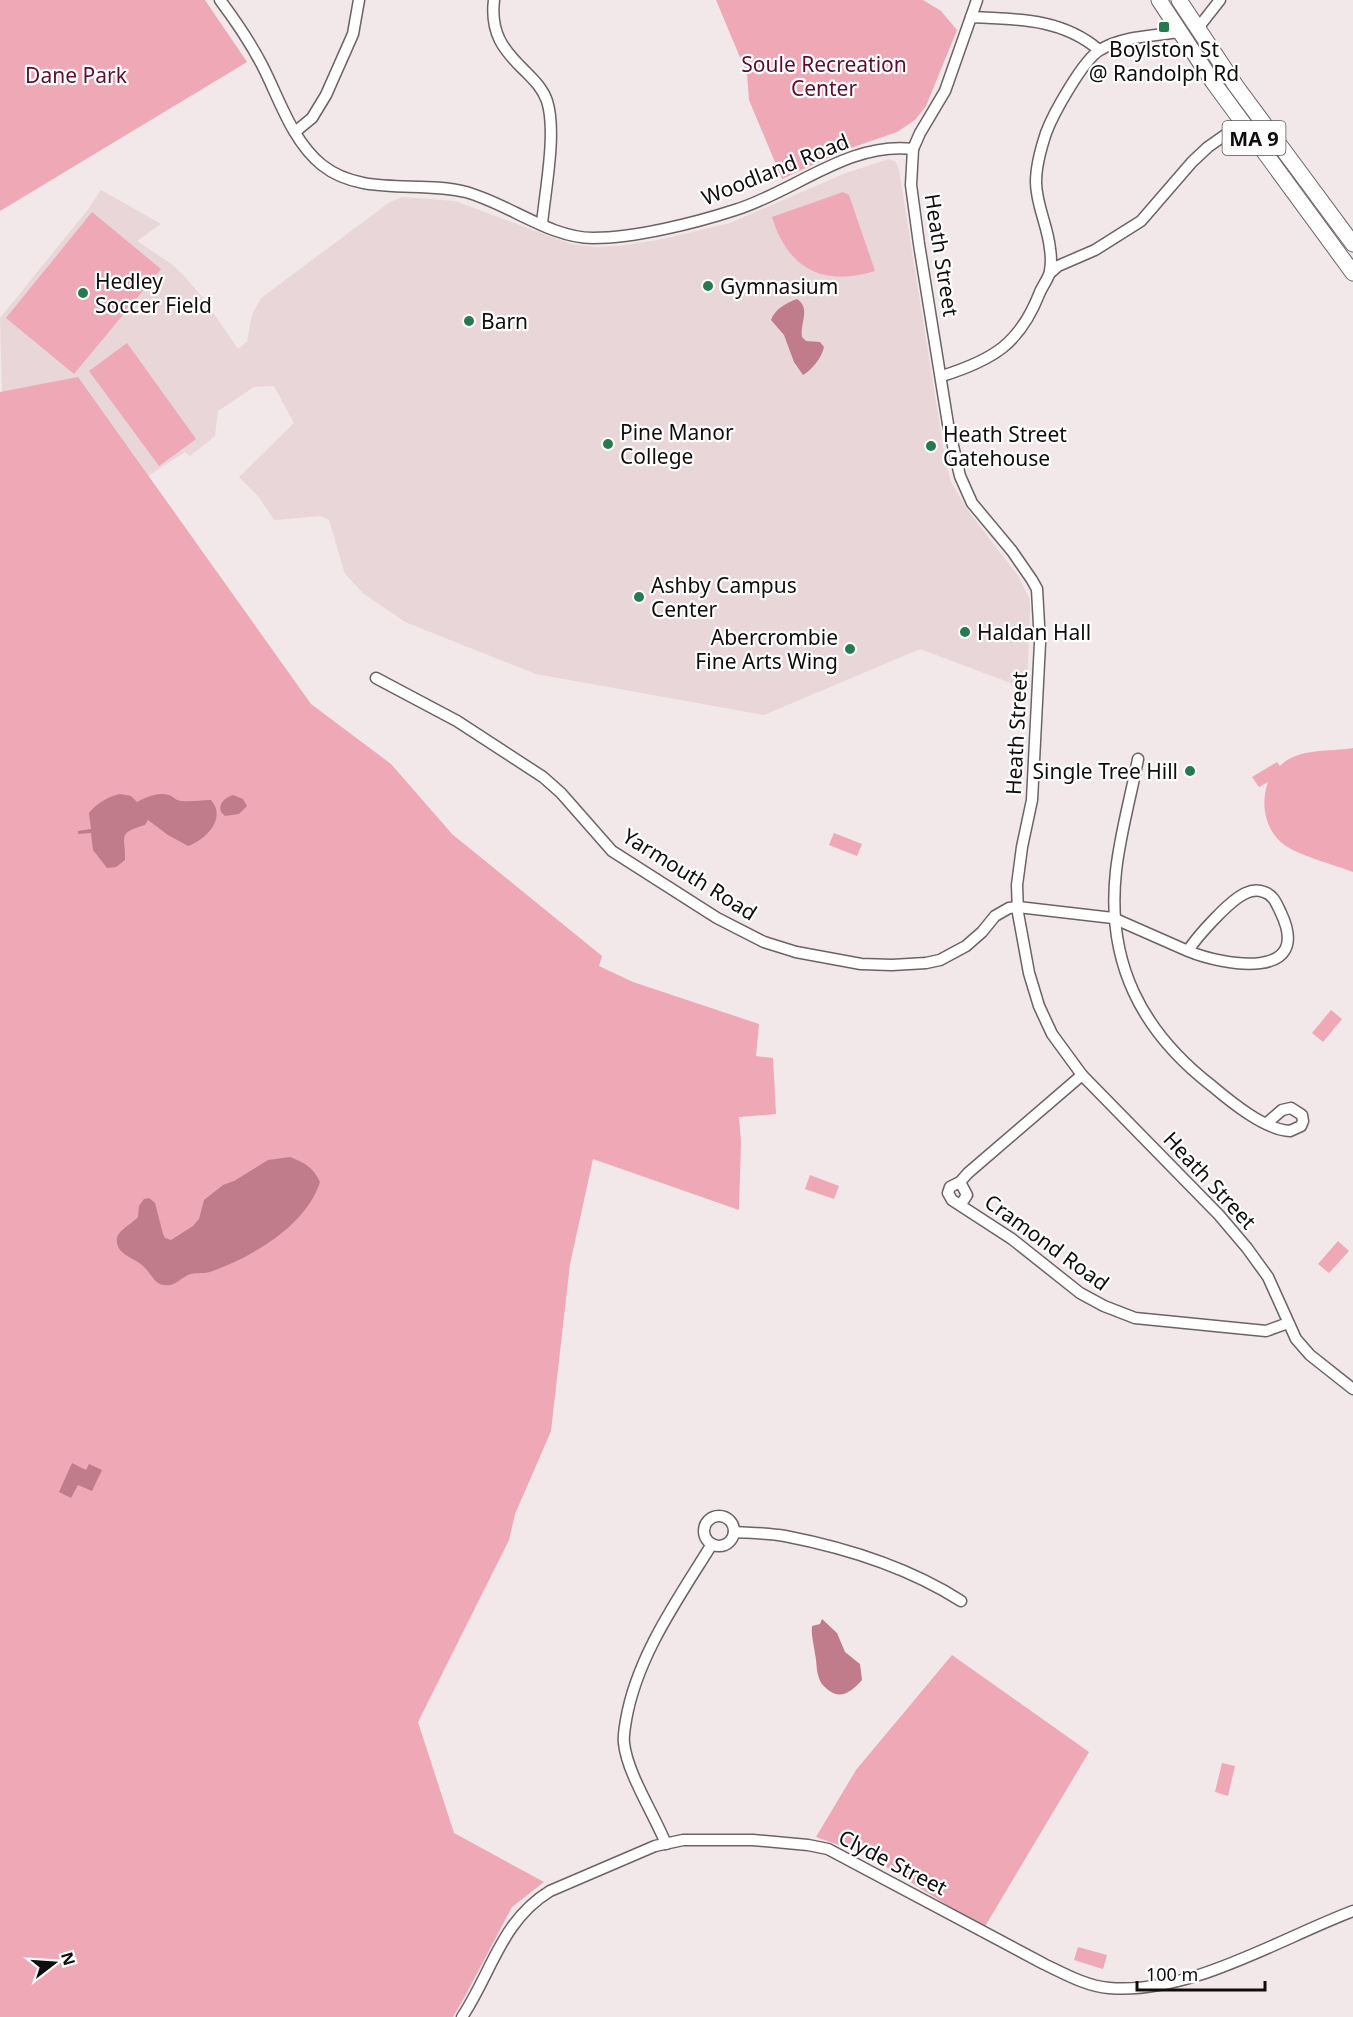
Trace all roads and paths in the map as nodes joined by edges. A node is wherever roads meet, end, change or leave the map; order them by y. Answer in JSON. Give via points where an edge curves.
{"nodes":[{"id":1,"x":220,"y":0,"type":"edge"},
{"id":2,"x":359,"y":0,"type":"edge"},
{"id":3,"x":494,"y":0,"type":"edge"},
{"id":4,"x":977,"y":0,"type":"edge"},
{"id":5,"x":1159,"y":0,"type":"edge"},
{"id":6,"x":1179,"y":0,"type":"edge"},
{"id":7,"x":1220,"y":0,"type":"edge"},
{"id":8,"x":970,"y":17,"type":"junction"},
{"id":9,"x":1198,"y":28,"type":"junction"},
{"id":10,"x":1179,"y":32,"type":"junction"},
{"id":11,"x":1099,"y":50,"type":"junction"},
{"id":12,"x":1242,"y":123,"type":"junction"},
{"id":13,"x":295,"y":132,"type":"junction"},
{"id":14,"x":913,"y":149,"type":"junction"},
{"id":15,"x":542,"y":224,"type":"junction"},
{"id":16,"x":1353,"y":244,"type":"edge"},
{"id":17,"x":1050,"y":273,"type":"junction"},
{"id":18,"x":1353,"y":273,"type":"edge"},
{"id":19,"x":942,"y":376,"type":"junction"},
{"id":20,"x":376,"y":678,"type":"dead end"},
{"id":21,"x":1138,"y":759,"type":"dead end"},
{"id":22,"x":1018,"y":907,"type":"junction"},
{"id":23,"x":1113,"y":918,"type":"junction"},
{"id":24,"x":1188,"y":951,"type":"junction"},
{"id":25,"x":1082,"y":1075,"type":"junction"},
{"id":26,"x":1267,"y":1123,"type":"dead end"},
{"id":27,"x":960,"y":1182,"type":"junction"},
{"id":28,"x":961,"y":1204,"type":"junction"},
{"id":29,"x":1288,"y":1323,"type":"junction"},
{"id":30,"x":1353,"y":1389,"type":"edge"},
{"id":31,"x":734,"y":1532,"type":"junction"},
{"id":32,"x":711,"y":1544,"type":"junction"},
{"id":33,"x":961,"y":1601,"type":"dead end"},
{"id":34,"x":666,"y":1844,"type":"junction"},
{"id":35,"x":1353,"y":1911,"type":"edge"},
{"id":36,"x":462,"y":2017,"type":"edge"}],
"edges":[{"from":1,"to":13,"type":"street","name":"Woodland Road","via":[[261,63]]},
{"from":2,"to":13,"type":"street","via":[[353,34],[326,95],[312,118]]},
{"from":3,"to":15,"type":"street","via":[[493,21],[501,44],[536,82],[548,103],[551,137]]},
{"from":4,"to":8,"type":"street","name":"Heath Street"},
{"from":5,"to":10,"type":"highway","number":"MA 9"},
{"from":6,"to":9,"type":"highway","number":"MA 9"},
{"from":7,"to":9,"type":"street"},
{"from":8,"to":11,"type":"street","via":[[1058,26]]},
{"from":8,"to":14,"type":"street","name":"Heath Street","via":[[945,91]]},
{"from":9,"to":16,"type":"highway","number":"MA 9"},
{"from":10,"to":11,"type":"street","via":[[1124,41]]},
{"from":10,"to":12,"type":"highway","number":"MA 9"},
{"from":11,"to":17,"type":"street","via":[[1062,101],[1046,132],[1039,162],[1036,183],[1050,248]]},
{"from":12,"to":17,"type":"street","via":[[1192,162],[1141,221]]},
{"from":12,"to":18,"type":"highway","number":"MA 9"},
{"from":13,"to":15,"type":"street","name":"Woodland Road","via":[[314,158],[342,179],[467,193]]},
{"from":14,"to":15,"type":"street","name":"Woodland Road","via":[[889,147],[854,157],[738,209],[686,223],[593,238],[566,234]]},
{"from":14,"to":19,"type":"street","name":"Heath Street","via":[[913,199]]},
{"from":17,"to":19,"type":"street","via":[[1022,330],[980,362]]},
{"from":19,"to":22,"type":"street","name":"Heath Street","via":[[954,456],[967,495],[1037,590],[1040,643],[1032,800],[1017,885]]},
{"from":20,"to":22,"type":"street","name":"Yarmouth Road","via":[[457,720],[543,777],[612,851],[717,918],[765,942],[861,964],[926,963],[966,946],[995,916]]},
{"from":21,"to":23,"type":"street","via":[[1116,869]]},
{"from":22,"to":23,"type":"street"},
{"from":22,"to":25,"type":"street","name":"Heath Street","via":[[1029,974],[1039,1006],[1052,1034]]},
{"from":23,"to":24,"type":"street"},
{"from":23,"to":26,"type":"street","via":[[1127,979],[1155,1029],[1201,1078]]},
{"from":24,"to":24,"type":"street","via":[[1235,901],[1251,891],[1272,897],[1289,934],[1287,949],[1260,963],[1228,962]]},
{"from":25,"to":27,"type":"street"},
{"from":25,"to":29,"type":"street","name":"Heath Street","via":[[1247,1248],[1268,1277]]},
{"from":27,"to":28,"type":"street","via":[[967,1195]]},
{"from":27,"to":28,"type":"street","via":[[950,1187],[948,1193]]},
{"from":28,"to":29,"type":"street","name":"Cramond Road","via":[[1080,1293],[1124,1314],[1266,1331]]},
{"from":29,"to":30,"type":"street","name":"Heath Street","via":[[1310,1355]]},
{"from":31,"to":32,"type":"street","via":[[732,1540],[724,1545]]},
{"from":31,"to":32,"type":"street","via":[[728,1520],[711,1519],[705,1527]]},
{"from":31,"to":33,"type":"street","via":[[784,1536],[870,1558],[915,1574]]},
{"from":32,"to":34,"type":"street","via":[[640,1671],[630,1697],[623,1741],[628,1761]]},
{"from":34,"to":35,"type":"street","name":"Clyde Street","via":[[683,1840],[753,1840],[818,1846],[1061,1972],[1107,1988],[1137,1989],[1206,1972]]},
{"from":34,"to":36,"type":"street","name":"Clyde Street","via":[[536,1899],[515,1920]]}]}
